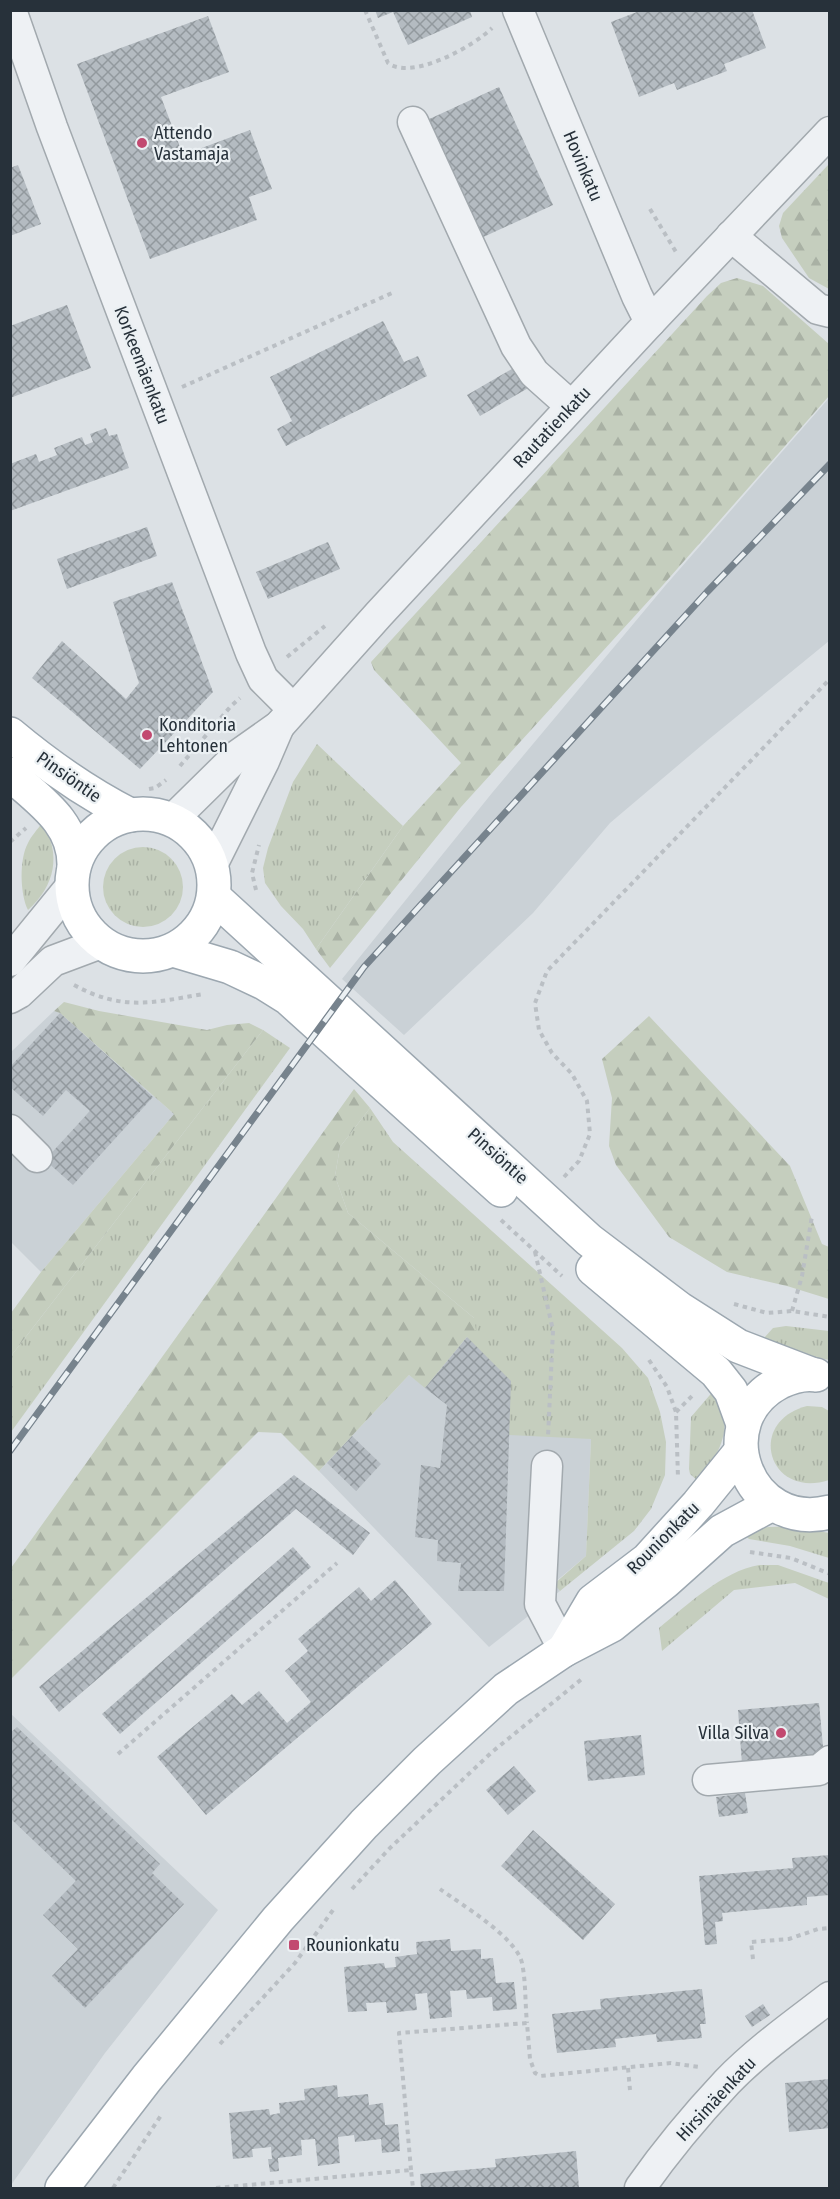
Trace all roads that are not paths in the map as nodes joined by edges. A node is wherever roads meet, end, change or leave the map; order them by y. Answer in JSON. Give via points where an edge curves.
{"nodes":[{"id":1,"x":11,"y":10,"type":"edge"},
{"id":2,"x":518,"y":10,"type":"edge"},
{"id":3,"x":413,"y":122,"type":"dead end"},
{"id":4,"x":830,"y":132,"type":"edge"},
{"id":5,"x":731,"y":236,"type":"junction"},
{"id":6,"x":830,"y":312,"type":"edge"},
{"id":7,"x":650,"y":322,"type":"junction"},
{"id":8,"x":571,"y":406,"type":"junction"},
{"id":9,"x":286,"y":717,"type":"junction"},
{"id":10,"x":10,"y":734,"type":"edge"},
{"id":11,"x":10,"y":774,"type":"edge"},
{"id":12,"x":137,"y":802,"type":"junction"},
{"id":13,"x":172,"y":820,"type":"junction"},
{"id":14,"x":73,"y":876,"type":"junction"},
{"id":15,"x":213,"y":881,"type":"junction"},
{"id":16,"x":101,"y":943,"type":"junction"},
{"id":17,"x":173,"y":950,"type":"junction"},
{"id":18,"x":10,"y":961,"type":"edge"},
{"id":19,"x":10,"y":998,"type":"edge"},
{"id":20,"x":10,"y":1130,"type":"edge"},
{"id":21,"x":37,"y":1157,"type":"dead end"},
{"id":22,"x":820,"y":1375,"type":"edge"},
{"id":23,"x":742,"y":1438,"type":"junction"},
{"id":24,"x":547,"y":1466,"type":"road end"},
{"id":25,"x":772,"y":1504,"type":"junction"},
{"id":26,"x":829,"y":1513,"type":"edge"},
{"id":27,"x":564,"y":1650,"type":"junction"},
{"id":28,"x":830,"y":1761,"type":"edge"},
{"id":29,"x":708,"y":1780,"type":"dead end"},
{"id":30,"x":830,"y":1998,"type":"edge"},
{"id":31,"x":62,"y":2188,"type":"edge"},
{"id":32,"x":640,"y":2188,"type":"edge"}],
"edges":[{"from":1,"to":9,"type":"street","name":"Korkeemäenkatu","via":[[250,653]]},
{"from":2,"to":7,"type":"street","name":"Hovinkatu"},
{"from":3,"to":8,"type":"street","via":[[516,346],[534,373]]},
{"from":4,"to":5,"type":"street","name":"Rautatienkatu"},
{"from":5,"to":6,"type":"street","via":[[818,309]]},
{"from":5,"to":7,"type":"street","name":"Rautatienkatu"},
{"from":7,"to":8,"type":"street","name":"Rautatienkatu"},
{"from":8,"to":9,"type":"street","name":"Rautatienkatu"},
{"from":9,"to":13,"type":"street","name":"Rautatienkatu","via":[[238,756]]},
{"from":9,"to":15,"type":"street","name":"Rautatienkatu"},
{"from":10,"to":12,"type":"main road","name":"Pinsiöntie","via":[[101,800]]},
{"from":11,"to":14,"type":"main road","name":"Pinsiöntie","via":[[63,825],[75,850]]},
{"from":12,"to":13,"type":"main road","via":[[151,814]]},
{"from":12,"to":14,"type":"main road","via":[[93,834],[81,849]]},
{"from":13,"to":15,"type":"main road","via":[[203,846]]},
{"from":14,"to":16,"type":"main road","via":[[75,907],[85,927]]},
{"from":14,"to":18,"type":"street"},
{"from":15,"to":17,"type":"main road","via":[[207,918],[193,937]]},
{"from":15,"to":22,"type":"main road","name":"Pinsiöntie","via":[[589,1240],[680,1309],[738,1346]]},
{"from":16,"to":17,"type":"main road","via":[[136,956],[155,956]]},
{"from":16,"to":19,"type":"street","via":[[53,961]]},
{"from":17,"to":23,"type":"main road","name":"Pinsiöntie","via":[[230,967],[288,998],[516,1204],[716,1372],[731,1391]]},
{"from":20,"to":21,"type":"street"},
{"from":22,"to":23,"type":"main road","name":"Rounionkatu","via":[[789,1378],[769,1388],[753,1404]]},
{"from":23,"to":25,"type":"main road","name":"Pinsiöntie","via":[[746,1472]]},
{"from":23,"to":27,"type":"main road","name":"Rounionkatu","via":[[698,1504],[647,1560],[593,1601]]},
{"from":24,"to":27,"type":"street","via":[[540,1604]]},
{"from":25,"to":26,"type":"main road","via":[[808,1515]]},
{"from":25,"to":27,"type":"main road","name":"Rounionkatu","via":[[722,1531],[612,1625]]},
{"from":27,"to":31,"type":"main road","name":"Rounionkatu","via":[[506,1689],[364,1824],[251,1951]]},
{"from":28,"to":29,"type":"street","via":[[819,1770]]},
{"from":30,"to":32,"type":"street","name":"Hirsimäenkatu","via":[[728,2081]]}]}
